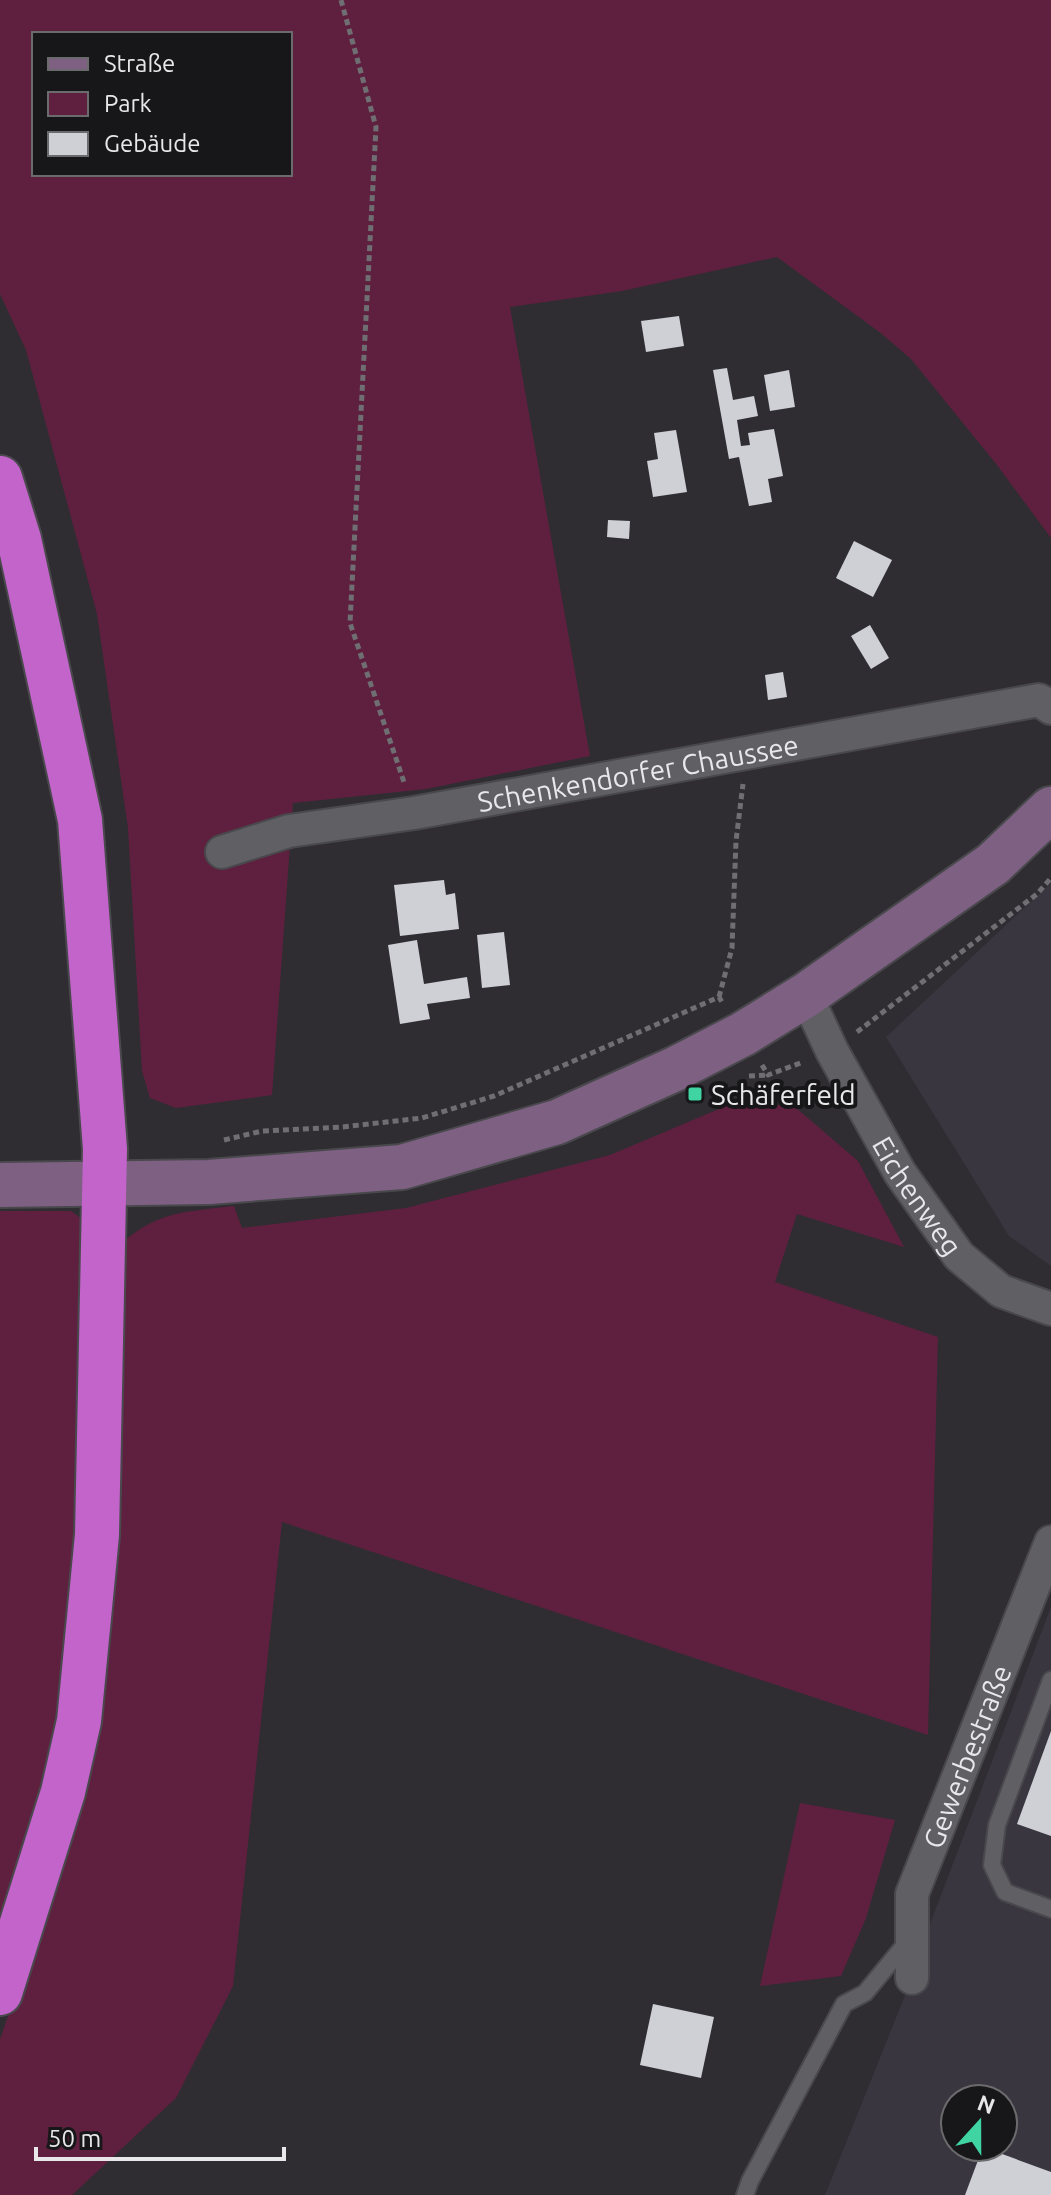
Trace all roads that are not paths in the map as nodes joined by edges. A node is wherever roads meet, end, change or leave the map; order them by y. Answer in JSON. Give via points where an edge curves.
{"nodes":[{"id":1,"x":0,"y":478,"type":"edge"},
{"id":2,"x":1051,"y":708,"type":"edge"},
{"id":3,"x":1051,"y":809,"type":"edge"},
{"id":4,"x":222,"y":852,"type":"dead end"},
{"id":5,"x":806,"y":995,"type":"junction"},
{"id":6,"x":104,"y":1183,"type":"junction"},
{"id":7,"x":0,"y":1185,"type":"edge"},
{"id":8,"x":1051,"y":1309,"type":"edge"},
{"id":9,"x":1051,"y":1542,"type":"edge"},
{"id":10,"x":1051,"y":1680,"type":"edge"},
{"id":11,"x":1051,"y":1909,"type":"edge"},
{"id":12,"x":912,"y":1937,"type":"junction"},
{"id":13,"x":912,"y":1978,"type":"dead end"},
{"id":14,"x":0,"y":1993,"type":"edge"},
{"id":15,"x":745,"y":2195,"type":"edge"}],
"edges":[{"from":1,"to":6,"type":"highway","via":[[19,539],[80,820]]},
{"from":2,"to":4,"type":"street","name":"Schenkendorfer Chaussee","via":[[1039,700],[289,831]]},
{"from":3,"to":5,"type":"main road","via":[[993,864]]},
{"from":5,"to":6,"type":"main road","via":[[743,1034],[613,1099],[557,1122],[402,1167],[209,1182]]},
{"from":5,"to":8,"type":"street","name":"Eichenweg","via":[[900,1173],[959,1256],[1001,1291]]},
{"from":6,"to":7,"type":"main road"},
{"from":6,"to":14,"type":"highway","via":[[97,1535],[79,1721],[59,1806]]},
{"from":9,"to":12,"type":"street","name":"Gewerbestraße","via":[[912,1894]]},
{"from":10,"to":11,"type":"lane","via":[[997,1825],[992,1865],[1005,1892]]},
{"from":12,"to":13,"type":"street","name":"Gewerbestraße"},
{"from":12,"to":15,"type":"lane","via":[[865,1993],[844,2004]]}]}
